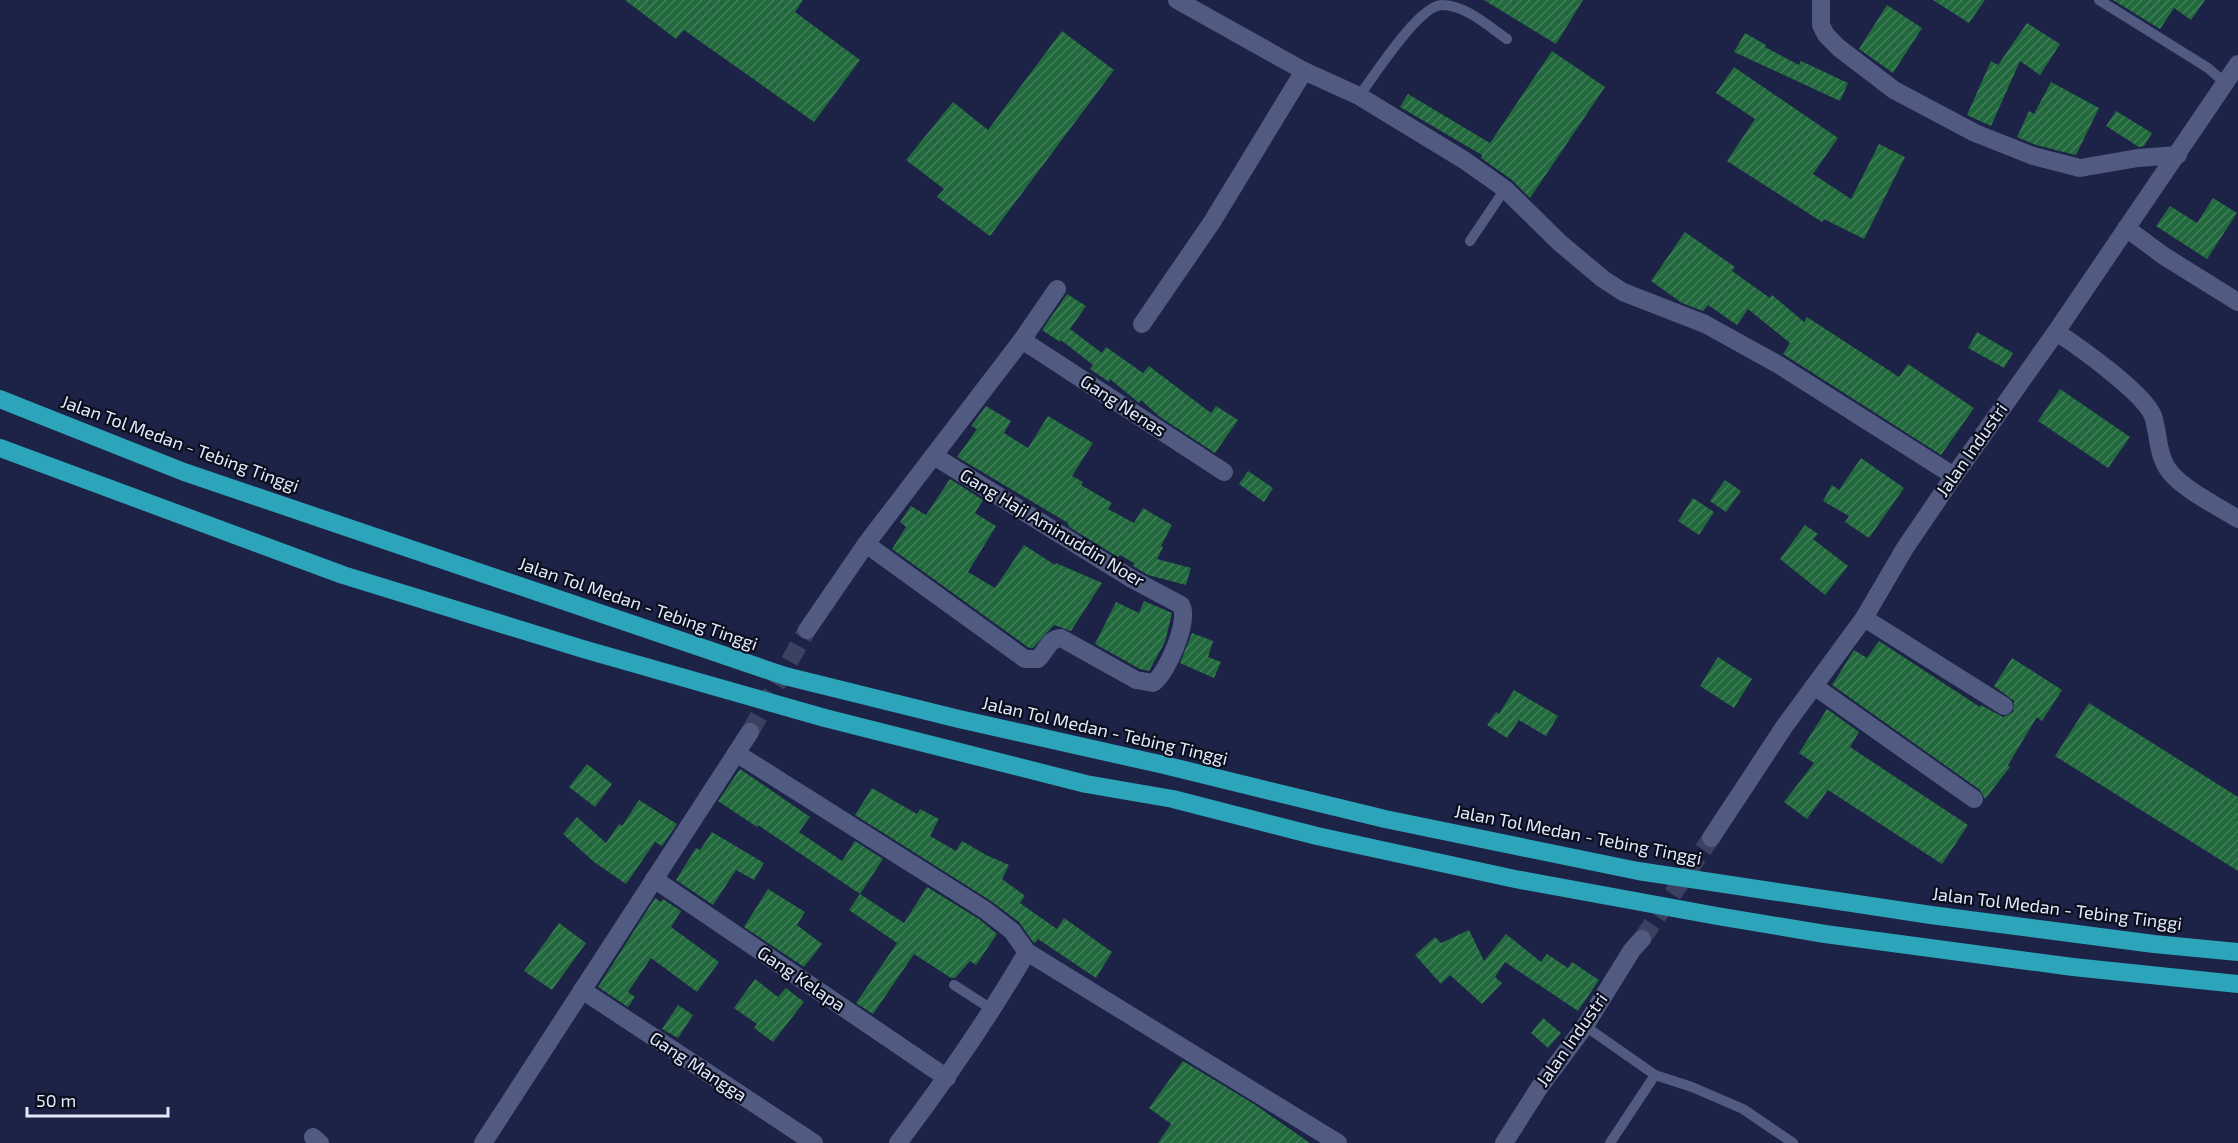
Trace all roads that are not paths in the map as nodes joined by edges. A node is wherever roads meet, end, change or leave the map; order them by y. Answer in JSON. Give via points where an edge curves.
{"nodes":[{"id":1,"x":1177,"y":0,"type":"edge"},
{"id":2,"x":1821,"y":0,"type":"edge"},
{"id":3,"x":2099,"y":0,"type":"edge"},
{"id":4,"x":1507,"y":39,"type":"dead end"},
{"id":5,"x":2238,"y":64,"type":"edge"},
{"id":6,"x":1304,"y":71,"type":"junction"},
{"id":7,"x":2225,"y":83,"type":"junction"},
{"id":8,"x":1359,"y":96,"type":"junction"},
{"id":9,"x":2178,"y":155,"type":"junction"},
{"id":10,"x":1505,"y":189,"type":"junction"},
{"id":11,"x":2126,"y":228,"type":"junction"},
{"id":12,"x":1470,"y":241,"type":"dead end"},
{"id":13,"x":1057,"y":289,"type":"dead end"},
{"id":14,"x":2238,"y":302,"type":"edge"},
{"id":15,"x":1142,"y":324,"type":"dead end"},
{"id":16,"x":2056,"y":332,"type":"junction"},
{"id":17,"x":1022,"y":340,"type":"junction"},
{"id":18,"x":0,"y":399,"type":"edge"},
{"id":19,"x":0,"y":448,"type":"edge"},
{"id":20,"x":934,"y":456,"type":"junction"},
{"id":21,"x":1224,"y":472,"type":"dead end"},
{"id":22,"x":1954,"y":476,"type":"junction"},
{"id":23,"x":2238,"y":519,"type":"edge"},
{"id":24,"x":866,"y":544,"type":"junction"},
{"id":25,"x":1864,"y":618,"type":"junction"},
{"id":26,"x":807,"y":630,"type":"tunnel mouth"},
{"id":27,"x":1814,"y":686,"type":"junction"},
{"id":28,"x":2004,"y":706,"type":"dead end"},
{"id":29,"x":750,"y":732,"type":"tunnel mouth"},
{"id":30,"x":736,"y":753,"type":"junction"},
{"id":31,"x":1974,"y":799,"type":"dead end"},
{"id":32,"x":1711,"y":838,"type":"tunnel mouth"},
{"id":33,"x":654,"y":879,"type":"junction"},
{"id":34,"x":1642,"y":939,"type":"tunnel mouth"},
{"id":35,"x":1027,"y":952,"type":"junction"},
{"id":36,"x":2238,"y":952,"type":"edge"},
{"id":37,"x":2238,"y":984,"type":"edge"},
{"id":38,"x":954,"y":985,"type":"dead end"},
{"id":39,"x":582,"y":990,"type":"junction"},
{"id":40,"x":993,"y":1010,"type":"junction"},
{"id":41,"x":1585,"y":1026,"type":"junction"},
{"id":42,"x":1655,"y":1075,"type":"junction"},
{"id":43,"x":947,"y":1078,"type":"junction"},
{"id":44,"x":483,"y":1143,"type":"edge"},
{"id":45,"x":814,"y":1143,"type":"edge"},
{"id":46,"x":898,"y":1143,"type":"edge"},
{"id":47,"x":1338,"y":1143,"type":"edge"},
{"id":48,"x":1504,"y":1143,"type":"edge"},
{"id":49,"x":1611,"y":1143,"type":"edge"},
{"id":50,"x":1793,"y":1143,"type":"edge"}],
"edges":[{"from":1,"to":6,"type":"street"},
{"from":2,"to":9,"type":"street","via":[[1821,25],[1839,48],[1894,90],[1975,132],[2033,156],[2080,168]]},
{"from":3,"to":7,"type":"lane","via":[[2208,68]]},
{"from":4,"to":8,"type":"lane","via":[[1460,9],[1435,6],[1411,26]]},
{"from":5,"to":7,"type":"street","name":"Jalan Industri"},
{"from":6,"to":8,"type":"street"},
{"from":6,"to":15,"type":"street","via":[[1212,222]]},
{"from":7,"to":9,"type":"street","name":"Jalan Industri"},
{"from":8,"to":10,"type":"street"},
{"from":9,"to":11,"type":"street","name":"Jalan Industri"},
{"from":10,"to":12,"type":"lane"},
{"from":10,"to":22,"type":"street","via":[[1560,243],[1623,292],[1705,324],[1779,365]]},
{"from":11,"to":14,"type":"street"},
{"from":11,"to":16,"type":"street","name":"Jalan Industri"},
{"from":13,"to":17,"type":"street"},
{"from":16,"to":22,"type":"street","name":"Jalan Industri"},
{"from":16,"to":23,"type":"street","via":[[2085,350],[2145,403],[2153,415],[2163,461],[2173,476]]},
{"from":17,"to":20,"type":"street"},
{"from":17,"to":21,"type":"street","name":"Gang Nenas"},
{"from":18,"to":36,"type":"highway","name":"Jalan Tol Medan - Tebing Tinggi","via":[[184,472],[785,676],[947,717],[1385,819],[1638,870],[1930,915]]},
{"from":19,"to":37,"type":"highway","via":[[343,575],[825,718],[1086,784],[1173,799],[1317,836],[1515,879],[1706,914],[1825,934]]},
{"from":20,"to":24,"type":"street"},
{"from":20,"to":24,"type":"street","name":"Gang Haji Aminuddin Noer","via":[[1184,608],[1182,629],[1162,674],[1153,683],[1143,683],[1061,638],[1050,642],[1038,658],[1025,659]]},
{"from":22,"to":25,"type":"street","name":"Jalan Industri"},
{"from":24,"to":26,"type":"street"},
{"from":25,"to":27,"type":"street","name":"Jalan Industri"},
{"from":25,"to":28,"type":"street"},
{"from":27,"to":31,"type":"street"},
{"from":27,"to":32,"type":"street","name":"Jalan Industri"},
{"from":29,"to":30,"type":"street"},
{"from":30,"to":33,"type":"street"},
{"from":30,"to":35,"type":"street","via":[[985,910],[1012,931]]},
{"from":33,"to":39,"type":"street"},
{"from":33,"to":43,"type":"street","name":"Gang Kelapa"},
{"from":34,"to":41,"type":"street","name":"Jalan Industri"},
{"from":35,"to":40,"type":"street"},
{"from":35,"to":47,"type":"street"},
{"from":38,"to":40,"type":"lane"},
{"from":39,"to":44,"type":"street"},
{"from":39,"to":45,"type":"street","name":"Gang Mangga"},
{"from":40,"to":43,"type":"street"},
{"from":41,"to":42,"type":"lane"},
{"from":41,"to":48,"type":"street","name":"Jalan Industri"},
{"from":42,"to":49,"type":"lane"},
{"from":42,"to":50,"type":"lane","via":[[1743,1109]]},
{"from":43,"to":46,"type":"street"}]}
